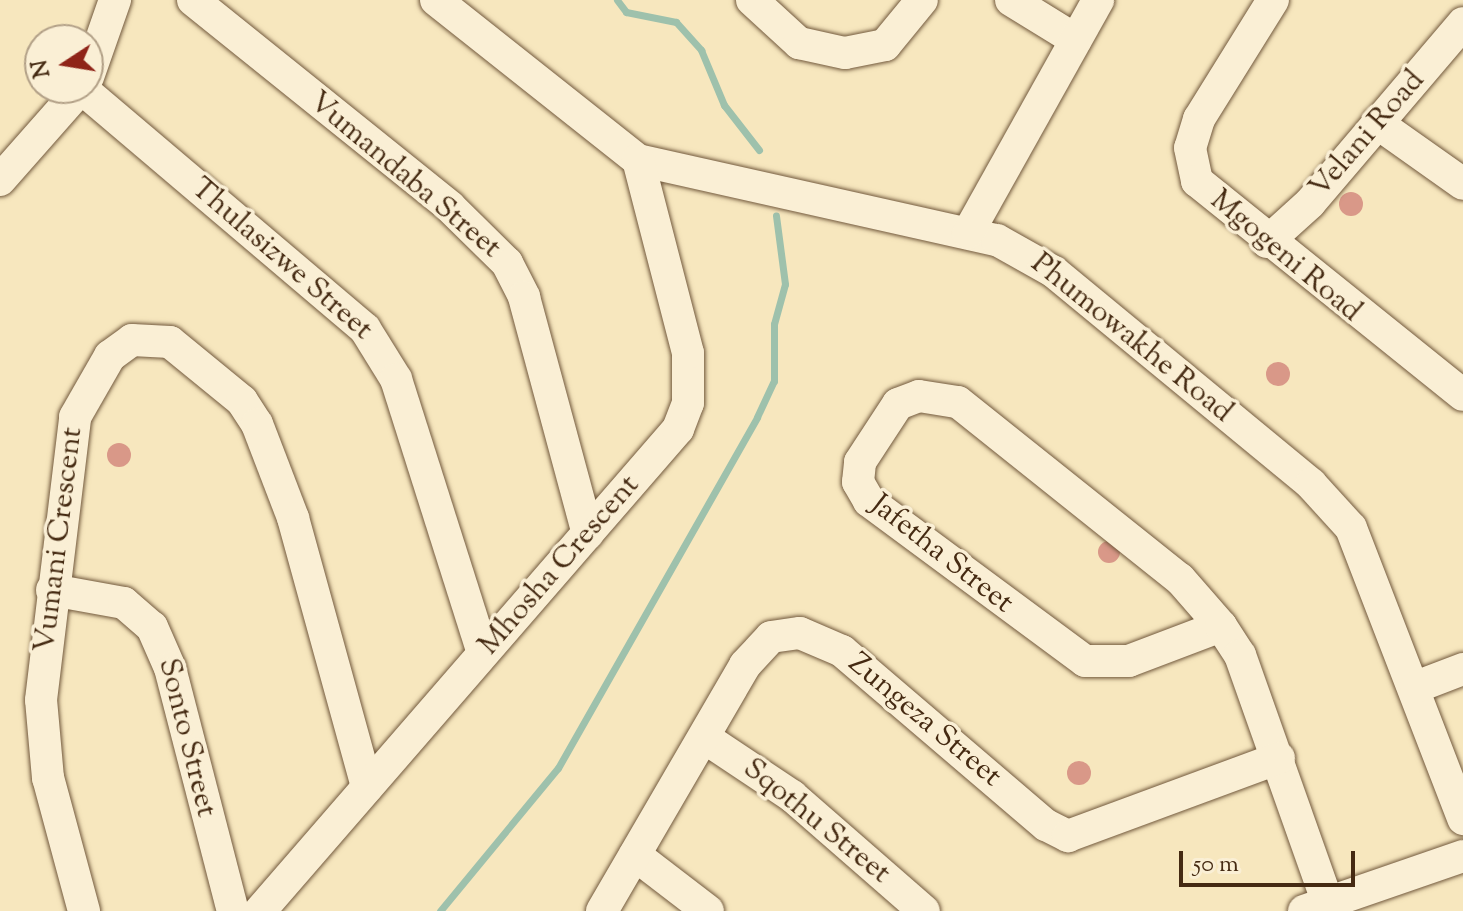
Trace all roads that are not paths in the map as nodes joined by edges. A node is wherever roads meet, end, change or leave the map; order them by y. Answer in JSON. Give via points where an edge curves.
{"nodes":[{"id":1,"x":115,"y":0,"type":"edge"},
{"id":2,"x":193,"y":0,"type":"edge"},
{"id":3,"x":436,"y":0,"type":"edge"},
{"id":4,"x":752,"y":0,"type":"edge"},
{"id":5,"x":922,"y":0,"type":"edge"},
{"id":6,"x":1011,"y":0,"type":"edge"},
{"id":7,"x":1098,"y":0,"type":"edge"},
{"id":8,"x":1273,"y":0,"type":"edge"},
{"id":9,"x":1463,"y":23,"type":"edge"},
{"id":10,"x":104,"y":31,"type":"edge"},
{"id":11,"x":1076,"y":40,"type":"junction"},
{"id":12,"x":67,"y":104,"type":"edge"},
{"id":13,"x":100,"y":104,"type":"edge"},
{"id":14,"x":1377,"y":123,"type":"junction"},
{"id":15,"x":638,"y":160,"type":"junction"},
{"id":16,"x":0,"y":180,"type":"edge"},
{"id":17,"x":1463,"y":184,"type":"edge"},
{"id":18,"x":968,"y":233,"type":"junction"},
{"id":19,"x":1267,"y":242,"type":"junction"},
{"id":20,"x":1463,"y":395,"type":"edge"},
{"id":21,"x":588,"y":534,"type":"junction"},
{"id":22,"x":52,"y":590,"type":"junction"},
{"id":23,"x":1221,"y":626,"type":"junction"},
{"id":24,"x":483,"y":653,"type":"junction"},
{"id":25,"x":1463,"y":669,"type":"edge"},
{"id":26,"x":1416,"y":687,"type":"junction"},
{"id":27,"x":705,"y":738,"type":"junction"},
{"id":28,"x":1279,"y":758,"type":"junction"},
{"id":29,"x":367,"y":787,"type":"junction"},
{"id":30,"x":1463,"y":819,"type":"edge"},
{"id":31,"x":635,"y":855,"type":"junction"},
{"id":32,"x":1463,"y":856,"type":"edge"},
{"id":33,"x":1316,"y":907,"type":"edge"},
{"id":34,"x":84,"y":911,"type":"edge"},
{"id":35,"x":233,"y":911,"type":"edge"},
{"id":36,"x":260,"y":911,"type":"edge"},
{"id":37,"x":602,"y":911,"type":"edge"},
{"id":38,"x":708,"y":911,"type":"edge"},
{"id":39,"x":924,"y":911,"type":"edge"}],
"edges":[{"from":1,"to":10,"type":"street"},
{"from":2,"to":21,"type":"street","name":"Vumandaba Street","via":[[450,207],[507,263],[524,297]]},
{"from":3,"to":15,"type":"street","name":"Phumowakhe Road"},
{"from":4,"to":5,"type":"street","via":[[799,43],[845,53],[885,45]]},
{"from":6,"to":11,"type":"street"},
{"from":7,"to":11,"type":"street"},
{"from":8,"to":19,"type":"street","name":"Mgogeni Road","via":[[1199,119],[1190,148],[1202,188]]},
{"from":9,"to":14,"type":"street","name":"Velani Road"},
{"from":11,"to":18,"type":"street"},
{"from":12,"to":16,"type":"street"},
{"from":13,"to":24,"type":"street","name":"Thulasizwe Street","via":[[378,343],[406,408]]},
{"from":14,"to":17,"type":"street"},
{"from":14,"to":19,"type":"street","name":"Velani Road"},
{"from":15,"to":18,"type":"street","name":"Phumowakhe Road"},
{"from":15,"to":21,"type":"street","name":"Mhosha Crescent","via":[[688,353],[689,391],[678,429]]},
{"from":18,"to":26,"type":"street","name":"Phumowakhe Road","via":[[1015,246],[1054,272],[1311,484],[1360,545]]},
{"from":19,"to":20,"type":"street","name":"Mgogeni Road"},
{"from":21,"to":24,"type":"street","name":"Mhosha Crescent"},
{"from":22,"to":29,"type":"street","name":"Vumani Crescent","via":[[63,471],[81,402],[121,346],[144,337],[170,342],[242,401],[266,440]]},
{"from":22,"to":34,"type":"street","name":"Vumani Crescent","via":[[41,726],[74,893]]},
{"from":22,"to":35,"type":"street","name":"Sonto Street","via":[[124,603],[152,627],[170,668]]},
{"from":23,"to":23,"type":"street","name":"Jafetha Street","via":[[1129,661],[1085,661],[869,501],[858,482],[860,462],[898,404],[919,396],[958,402],[1151,553]]},
{"from":23,"to":28,"type":"street","name":"Jafetha Street","via":[[1240,655]]},
{"from":24,"to":29,"type":"street","name":"Mhosha Crescent"},
{"from":25,"to":26,"type":"street"},
{"from":26,"to":30,"type":"street","name":"Phumowakhe Road"},
{"from":27,"to":28,"type":"street","name":"Zungeza Street","via":[[760,644],[800,633],[842,651],[884,683],[1056,833],[1082,834]]},
{"from":27,"to":31,"type":"street","name":"Zungeza Street"},
{"from":27,"to":39,"type":"street","name":"Sqothu Street","via":[[792,796]]},
{"from":28,"to":33,"type":"street","name":"Jafetha Street"},
{"from":29,"to":36,"type":"street","name":"Mhosha Crescent"},
{"from":31,"to":37,"type":"street","name":"Zungeza Street"},
{"from":31,"to":38,"type":"street"},
{"from":32,"to":33,"type":"street"}]}
